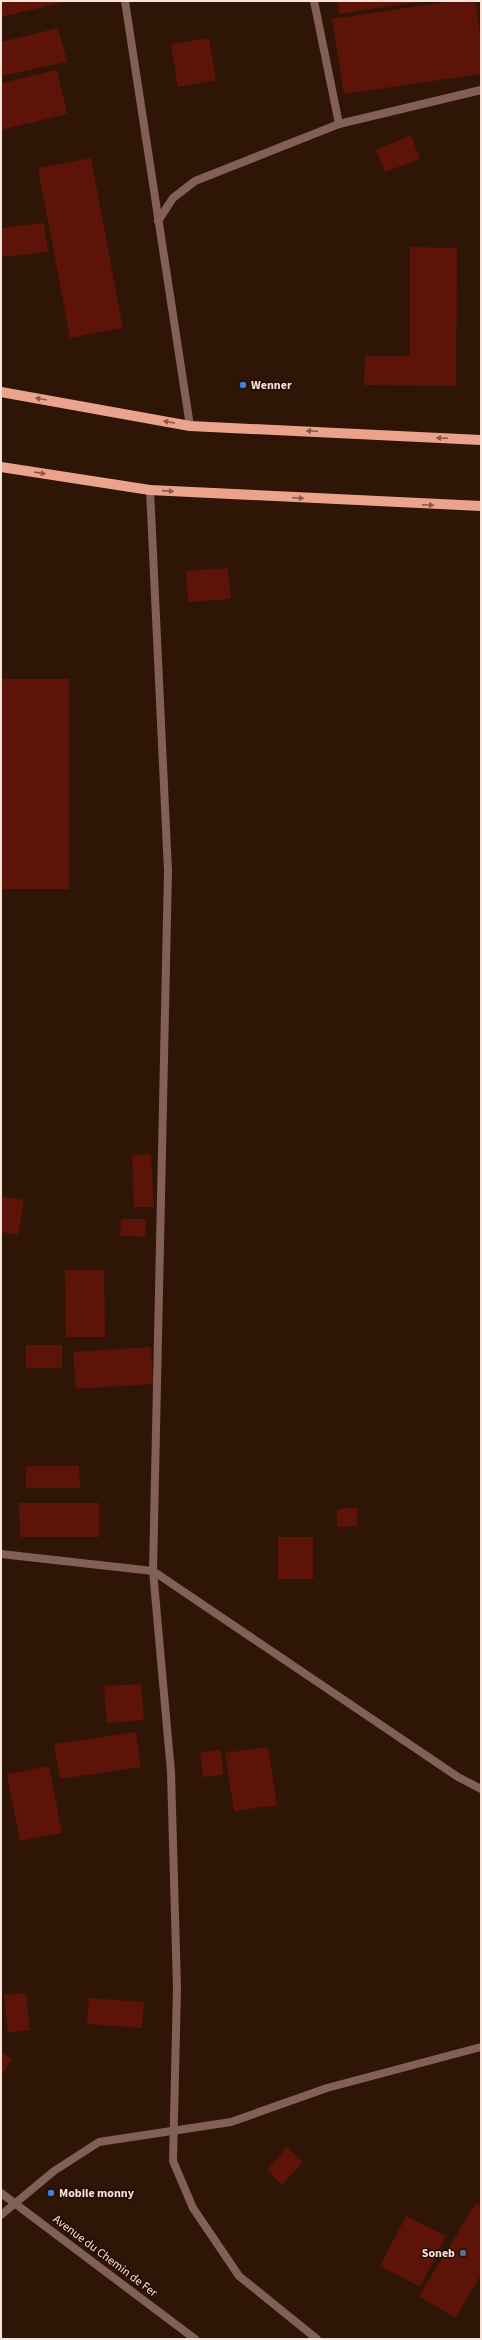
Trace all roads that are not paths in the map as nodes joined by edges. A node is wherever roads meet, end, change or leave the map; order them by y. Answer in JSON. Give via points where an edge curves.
{"nodes":[{"id":1,"x":125,"y":1,"type":"edge"},
{"id":2,"x":314,"y":1,"type":"edge"},
{"id":3,"x":481,"y":90,"type":"edge"},
{"id":4,"x":339,"y":124,"type":"junction"},
{"id":5,"x":158,"y":221,"type":"junction"},
{"id":6,"x":1,"y":392,"type":"edge"},
{"id":7,"x":190,"y":426,"type":"junction"},
{"id":8,"x":481,"y":440,"type":"edge"},
{"id":9,"x":1,"y":467,"type":"edge"},
{"id":10,"x":150,"y":490,"type":"junction"},
{"id":11,"x":481,"y":506,"type":"edge"},
{"id":12,"x":1,"y":1554,"type":"edge"},
{"id":13,"x":153,"y":1571,"type":"junction"},
{"id":14,"x":481,"y":1789,"type":"edge"},
{"id":15,"x":481,"y":2047,"type":"edge"},
{"id":16,"x":173,"y":2132,"type":"junction"},
{"id":17,"x":1,"y":2193,"type":"edge"},
{"id":18,"x":14,"y":2203,"type":"junction"},
{"id":19,"x":1,"y":2215,"type":"edge"},
{"id":20,"x":195,"y":2339,"type":"edge"},
{"id":21,"x":317,"y":2339,"type":"edge"}],
"edges":[{"from":1,"to":5,"type":"street"},
{"from":2,"to":4,"type":"street"},
{"from":3,"to":4,"type":"street"},
{"from":4,"to":5,"type":"street","via":[[195,181],[173,198]]},
{"from":5,"to":7,"type":"street"},
{"from":7,"to":6,"type":"main road","one_way":true},
{"from":8,"to":7,"type":"main road","one_way":true},
{"from":9,"to":10,"type":"main road","one_way":true},
{"from":10,"to":11,"type":"main road","one_way":true},
{"from":10,"to":13,"type":"street","via":[[168,871]]},
{"from":12,"to":13,"type":"street"},
{"from":13,"to":14,"type":"street","via":[[458,1777]]},
{"from":13,"to":16,"type":"street","via":[[172,1772],[178,1988]]},
{"from":15,"to":16,"type":"street","via":[[327,2088],[230,2122]]},
{"from":16,"to":18,"type":"street","via":[[99,2142],[54,2171]]},
{"from":16,"to":21,"type":"street","via":[[173,2161],[193,2208],[239,2276]]},
{"from":17,"to":18,"type":"street","name":"Avenue du Chemin de Fer"},
{"from":18,"to":19,"type":"street"},
{"from":18,"to":20,"type":"street","name":"Avenue du Chemin de Fer"}]}
